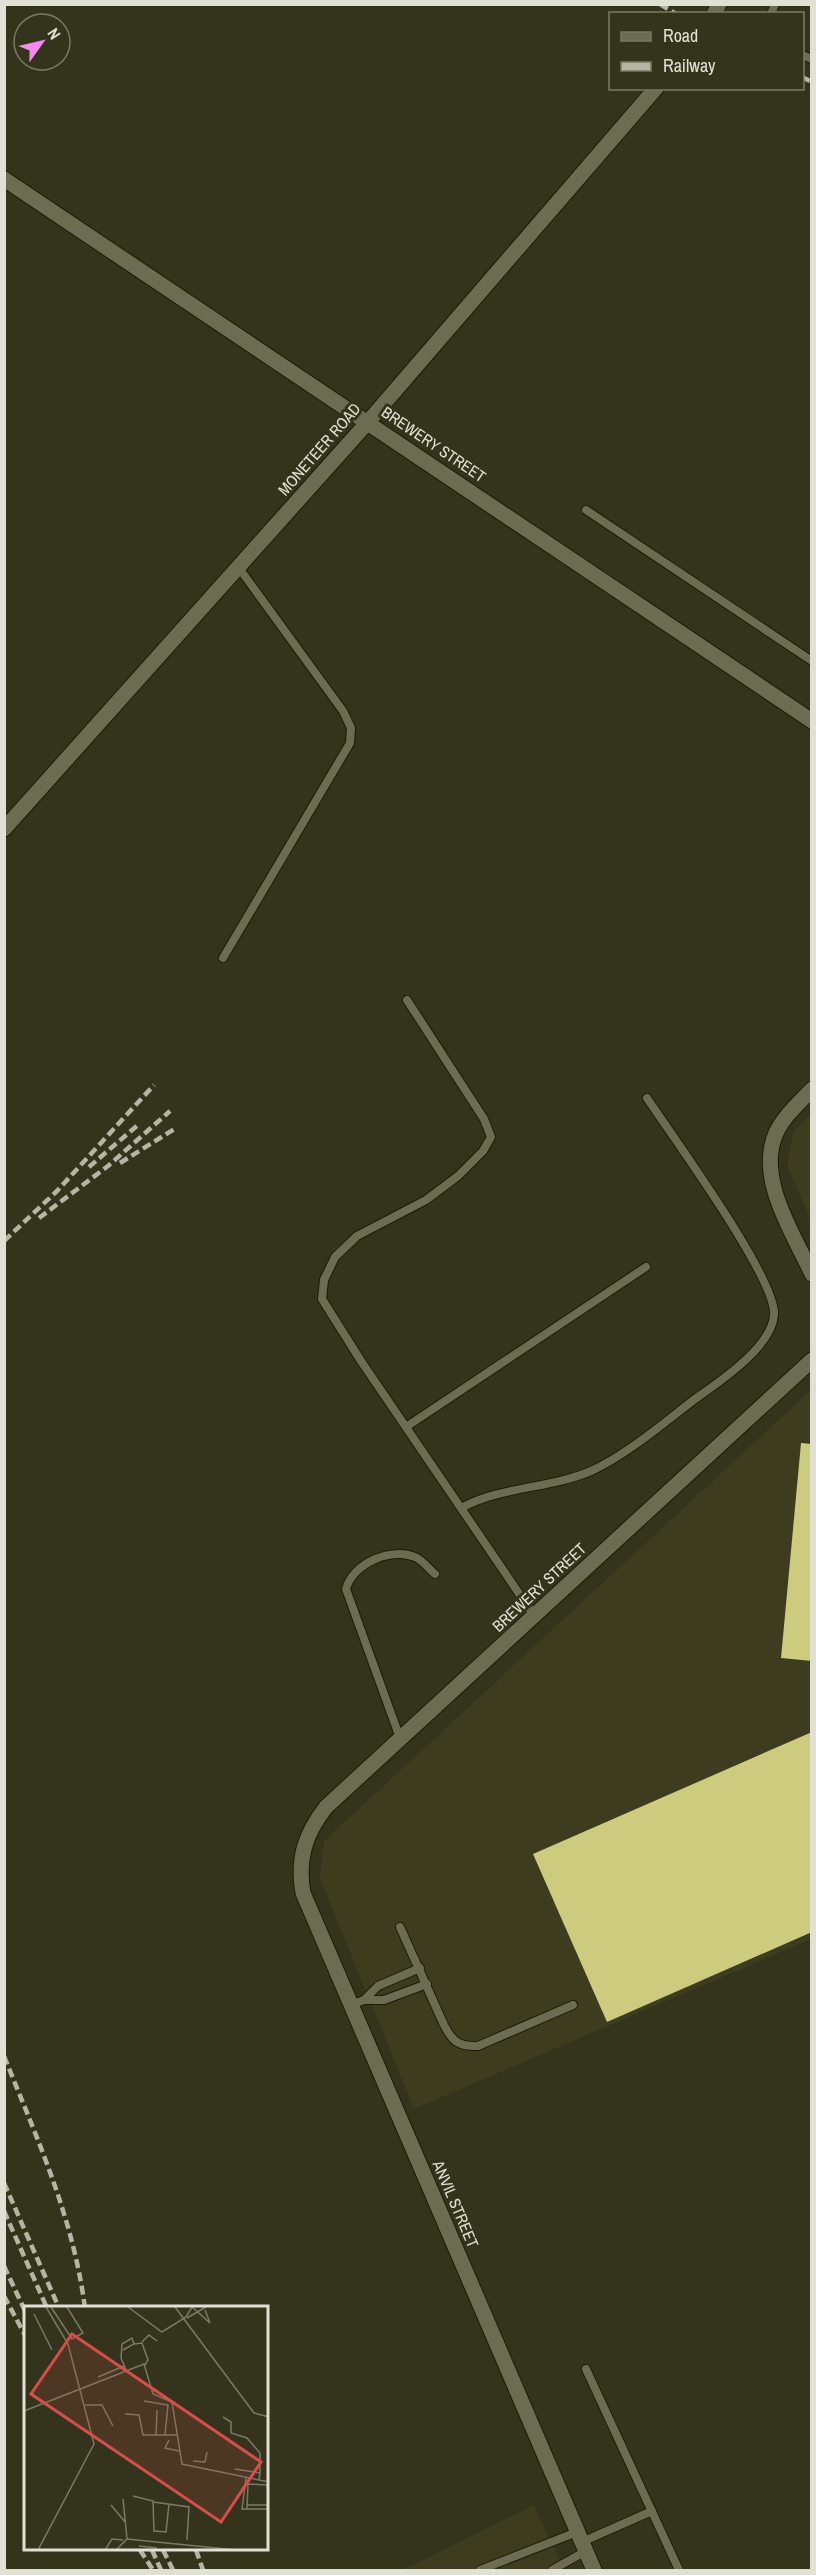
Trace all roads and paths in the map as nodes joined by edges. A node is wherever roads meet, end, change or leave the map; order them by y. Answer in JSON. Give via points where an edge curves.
{"nodes":[{"id":1,"x":654,"y":90,"type":"edge"},
{"id":2,"x":4,"y":179,"type":"edge"},
{"id":3,"x":368,"y":422,"type":"junction"},
{"id":4,"x":586,"y":510,"type":"dead end"},
{"id":5,"x":239,"y":568,"type":"junction"},
{"id":6,"x":812,"y":661,"type":"edge"},
{"id":7,"x":812,"y":721,"type":"edge"},
{"id":8,"x":4,"y":829,"type":"edge"},
{"id":9,"x":223,"y":958,"type":"dead end"},
{"id":10,"x":407,"y":1000,"type":"dead end"},
{"id":11,"x":812,"y":1089,"type":"edge"},
{"id":12,"x":647,"y":1098,"type":"dead end"},
{"id":13,"x":646,"y":1267,"type":"dead end"},
{"id":14,"x":812,"y":1274,"type":"edge"},
{"id":15,"x":812,"y":1360,"type":"edge"},
{"id":16,"x":406,"y":1427,"type":"junction"},
{"id":17,"x":461,"y":1508,"type":"junction"},
{"id":18,"x":435,"y":1574,"type":"dead end"},
{"id":19,"x":535,"y":1617,"type":"junction"},
{"id":20,"x":400,"y":1738,"type":"junction"},
{"id":21,"x":303,"y":1849,"type":"joint"},
{"id":22,"x":400,"y":1927,"type":"dead end"},
{"id":23,"x":420,"y":1968,"type":"junction"},
{"id":24,"x":427,"y":1984,"type":"junction"},
{"id":25,"x":357,"y":2002,"type":"junction"},
{"id":26,"x":573,"y":2005,"type":"dead end"},
{"id":27,"x":586,"y":2369,"type":"dead end"},
{"id":28,"x":652,"y":2511,"type":"junction"},
{"id":29,"x":582,"y":2542,"type":"junction"},
{"id":30,"x":480,"y":2571,"type":"edge"},
{"id":31,"x":552,"y":2571,"type":"edge"},
{"id":32,"x":594,"y":2571,"type":"edge"},
{"id":33,"x":679,"y":2571,"type":"edge"}],
"edges":[{"from":1,"to":3,"type":"street","name":"MONETEER ROAD"},
{"from":2,"to":3,"type":"street","name":"BREWERY STREET"},
{"from":3,"to":5,"type":"street","name":"MONETEER ROAD"},
{"from":3,"to":7,"type":"street","name":"BREWERY STREET"},
{"from":4,"to":6,"type":"lane"},
{"from":5,"to":8,"type":"street","name":"MONETEER ROAD"},
{"from":5,"to":9,"type":"lane","via":[[343,711],[351,728],[350,743]]},
{"from":10,"to":16,"type":"lane","via":[[484,1119],[491,1137],[458,1176],[426,1200],[357,1236],[335,1257],[324,1280],[322,1299]]},
{"from":11,"to":14,"type":"street","via":[[776,1134],[769,1170]]},
{"from":12,"to":17,"type":"lane","via":[[735,1231],[771,1295],[774,1316],[763,1342],[727,1376],[592,1471],[492,1494]]},
{"from":13,"to":16,"type":"lane"},
{"from":15,"to":19,"type":"street","name":"BREWERY STREET"},
{"from":16,"to":17,"type":"lane"},
{"from":17,"to":19,"type":"lane"},
{"from":18,"to":20,"type":"lane","via":[[417,1558],[400,1553],[361,1567],[349,1578],[346,1589]]},
{"from":19,"to":20,"type":"street","name":"BREWERY STREET"},
{"from":20,"to":21,"type":"street","name":"BREWERY STREET","via":[[326,1807]]},
{"from":21,"to":25,"type":"street","name":"ANVIL STREET","via":[[299,1871],[303,1893]]},
{"from":22,"to":23,"type":"lane"},
{"from":23,"to":24,"type":"lane"},
{"from":23,"to":25,"type":"lane","via":[[378,1986]]},
{"from":24,"to":25,"type":"lane","via":[[384,2000]]},
{"from":24,"to":26,"type":"lane","via":[[452,2039],[465,2047],[478,2046]]},
{"from":25,"to":29,"type":"street","name":"ANVIL STREET"},
{"from":27,"to":28,"type":"lane"},
{"from":28,"to":29,"type":"lane"},
{"from":28,"to":33,"type":"lane"},
{"from":29,"to":30,"type":"lane"},
{"from":29,"to":31,"type":"lane"},
{"from":29,"to":32,"type":"street","name":"ANVIL STREET"}]}
